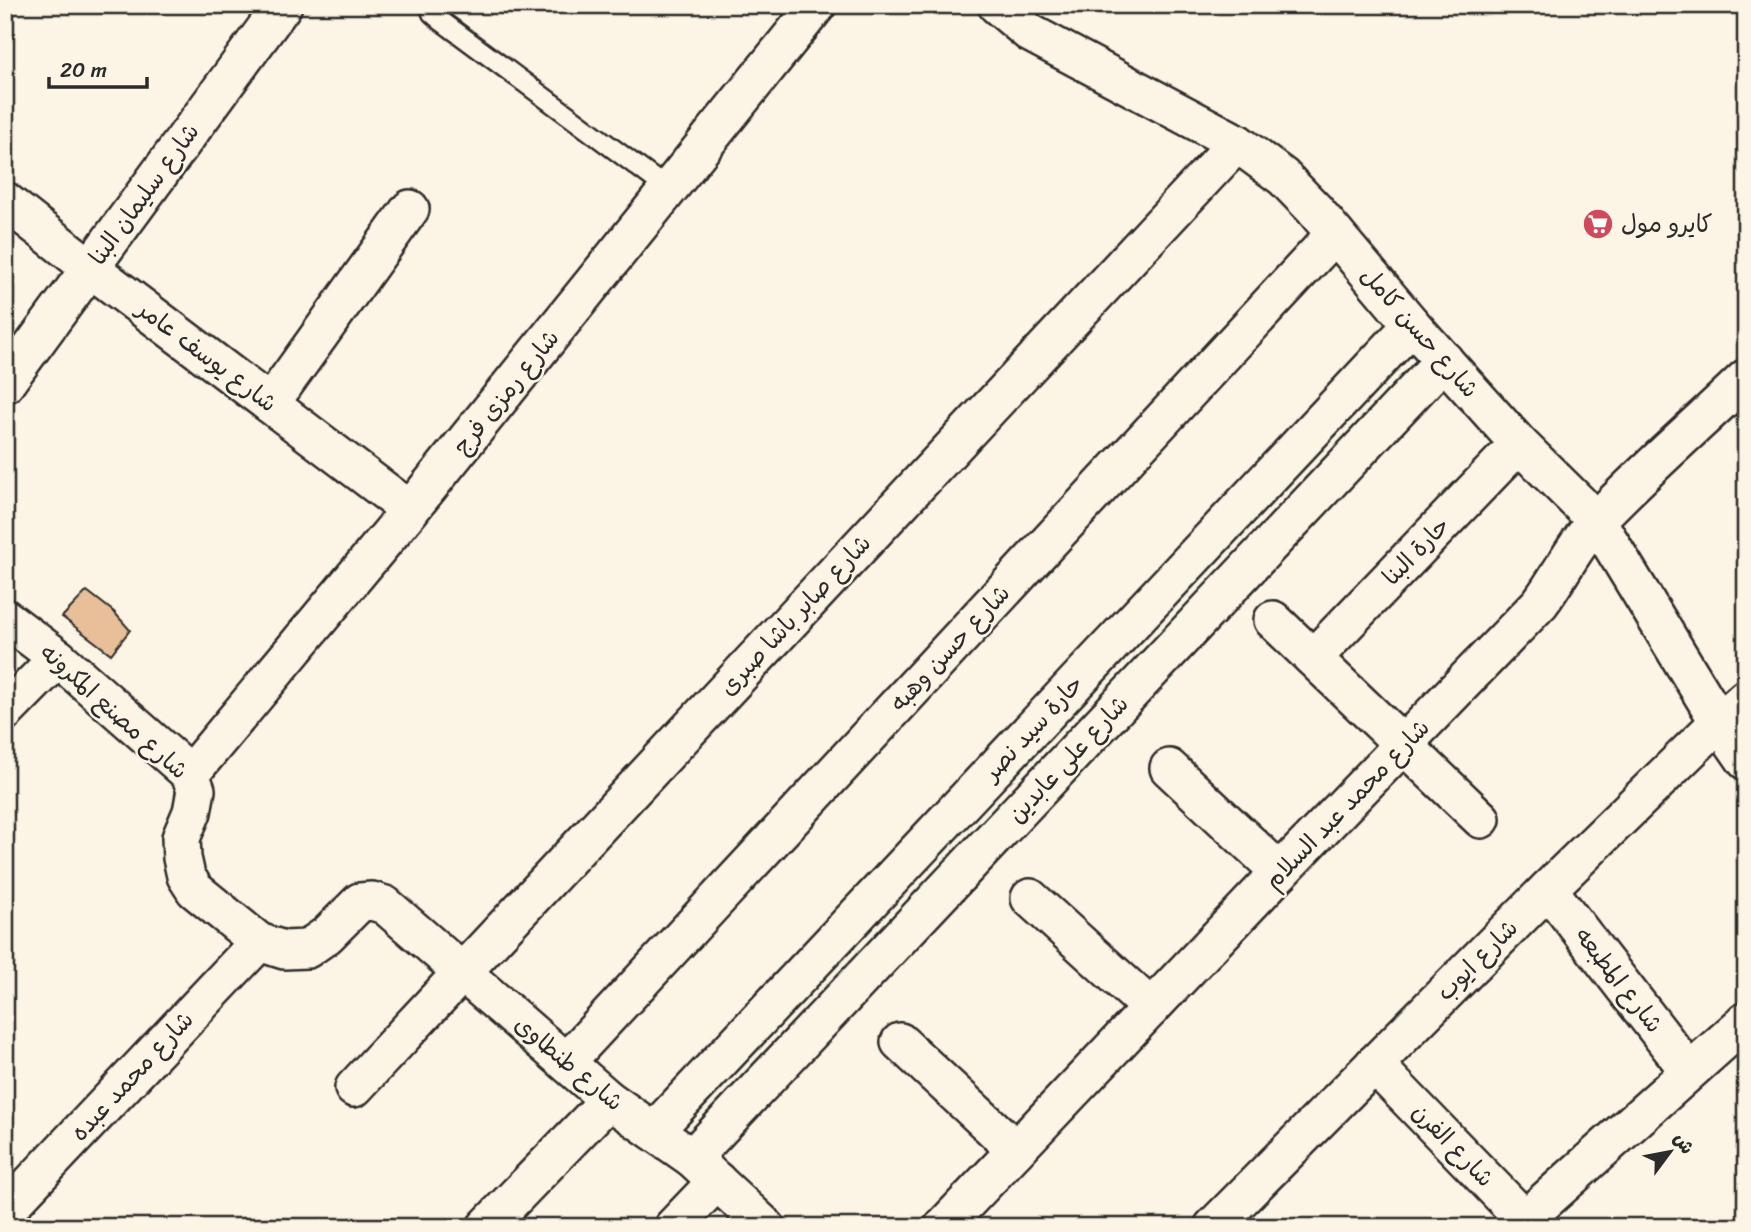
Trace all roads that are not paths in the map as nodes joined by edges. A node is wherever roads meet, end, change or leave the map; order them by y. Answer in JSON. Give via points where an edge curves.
{"nodes":[{"id":1,"x":283,"y":5,"type":"edge"},
{"id":2,"x":430,"y":5,"type":"edge"},
{"id":3,"x":817,"y":5,"type":"edge"},
{"id":4,"x":997,"y":5,"type":"edge"},
{"id":5,"x":1237,"y":143,"type":"junction"},
{"id":6,"x":669,"y":190,"type":"junction"},
{"id":7,"x":5,"y":201,"type":"edge"},
{"id":8,"x":411,"y":209,"type":"dead end"},
{"id":9,"x":1335,"y":234,"type":"junction"},
{"id":10,"x":90,"y":268,"type":"junction"},
{"id":11,"x":1412,"y":325,"type":"junction"},
{"id":12,"x":1444,"y":360,"type":"junction"},
{"id":13,"x":1746,"y":378,"type":"edge"},
{"id":14,"x":5,"y":384,"type":"edge"},
{"id":15,"x":270,"y":404,"type":"junction"},
{"id":16,"x":1519,"y":443,"type":"junction"},
{"id":17,"x":410,"y":510,"type":"junction"},
{"id":18,"x":1597,"y":521,"type":"junction"},
{"id":19,"x":5,"y":618,"type":"edge"},
{"id":20,"x":1273,"y":620,"type":"dead end"},
{"id":21,"x":58,"y":658,"type":"junction"},
{"id":22,"x":1313,"y":658,"type":"junction"},
{"id":23,"x":1732,"y":710,"type":"edge"},
{"id":24,"x":5,"y":712,"type":"edge"},
{"id":25,"x":1404,"y":745,"type":"junction"},
{"id":26,"x":1746,"y":761,"type":"edge"},
{"id":27,"x":1169,"y":768,"type":"dead end"},
{"id":28,"x":190,"y":774,"type":"junction"},
{"id":29,"x":1481,"y":819,"type":"dead end"},
{"id":30,"x":1280,"y":872,"type":"junction"},
{"id":31,"x":1548,"y":889,"type":"junction"},
{"id":32,"x":1030,"y":898,"type":"dead end"},
{"id":33,"x":372,"y":901,"type":"joint"},
{"id":34,"x":259,"y":942,"type":"junction"},
{"id":35,"x":461,"y":971,"type":"junction"},
{"id":36,"x":1151,"y":1007,"type":"junction"},
{"id":37,"x":1746,"y":1021,"type":"edge"},
{"id":38,"x":900,"y":1042,"type":"dead end"},
{"id":39,"x":566,"y":1062,"type":"junction"},
{"id":40,"x":1374,"y":1063,"type":"junction"},
{"id":41,"x":1689,"y":1071,"type":"junction"},
{"id":42,"x":354,"y":1088,"type":"dead end"},
{"id":43,"x":609,"y":1100,"type":"junction"},
{"id":44,"x":654,"y":1131,"type":"junction"},
{"id":45,"x":1016,"y":1150,"type":"junction"},
{"id":46,"x":704,"y":1169,"type":"junction"},
{"id":47,"x":5,"y":1211,"type":"edge"},
{"id":48,"x":1524,"y":1224,"type":"edge"},
{"id":49,"x":486,"y":1227,"type":"edge"},
{"id":50,"x":673,"y":1227,"type":"edge"},
{"id":51,"x":766,"y":1227,"type":"edge"},
{"id":52,"x":943,"y":1227,"type":"edge"},
{"id":53,"x":1213,"y":1227,"type":"edge"}],
"edges":[{"from":1,"to":10,"type":"street","name":"شارع سليمان البنا"},
{"from":2,"to":6,"type":"lane","via":[[440,20]]},
{"from":3,"to":6,"type":"street","name":"شارع رمزى فرج"},
{"from":4,"to":5,"type":"street","name":"شارع حسن كامل","via":[[1030,33]]},
{"from":5,"to":9,"type":"street","name":"شارع حسن كامل","via":[[1283,177]]},
{"from":5,"to":35,"type":"street","name":"شارع صابر باشا صبرى"},
{"from":6,"to":17,"type":"street","name":"شارع رمزى فرج"},
{"from":7,"to":10,"type":"street","name":"شارع يوسف عامر"},
{"from":8,"to":15,"type":"street"},
{"from":9,"to":11,"type":"street","name":"شارع حسن كامل"},
{"from":9,"to":39,"type":"street","name":"شارع حسن وهبه"},
{"from":10,"to":14,"type":"street","name":"شارع سليمان البنا"},
{"from":10,"to":15,"type":"street","name":"شارع يوسف عامر"},
{"from":11,"to":12,"type":"street","name":"شارع حسن كامل"},
{"from":11,"to":44,"type":"street","name":"حارة سيد نصر"},
{"from":12,"to":16,"type":"street","name":"شارع حسن كامل"},
{"from":12,"to":46,"type":"street","name":"شارع على عابدين"},
{"from":13,"to":18,"type":"street","name":"شارع محمد عبد السلام"},
{"from":15,"to":17,"type":"street","name":"شارع يوسف عامر"},
{"from":16,"to":18,"type":"street","name":"شارع حسن كامل"},
{"from":16,"to":22,"type":"street","name":"حارة البنا"},
{"from":17,"to":28,"type":"street","name":"شارع رمزى فرج"},
{"from":18,"to":23,"type":"street","name":"شارع حسن كامل"},
{"from":18,"to":25,"type":"street","name":"شارع محمد عبد السلام","via":[[1540,603]]},
{"from":19,"to":21,"type":"street","name":"شارع مصنع المكرونه"},
{"from":20,"to":22,"type":"street"},
{"from":21,"to":24,"type":"street"},
{"from":21,"to":28,"type":"street","name":"شارع مصنع المكرونه"},
{"from":22,"to":25,"type":"street"},
{"from":23,"to":26,"type":"street","name":"شارع حسن كامل"},
{"from":23,"to":31,"type":"street","name":"شارع ايوب"},
{"from":25,"to":29,"type":"street"},
{"from":25,"to":30,"type":"street","name":"شارع محمد عبد السلام"},
{"from":27,"to":30,"type":"street"},
{"from":28,"to":34,"type":"street","name":"شارع مصنع المكرونه","via":[[196,790],[181,838],[186,876],[195,890]]},
{"from":30,"to":36,"type":"street","name":"شارع محمد عبد السلام"},
{"from":31,"to":40,"type":"street","name":"شارع ايوب"},
{"from":31,"to":41,"type":"street","name":"شارع المطبعه"},
{"from":32,"to":36,"type":"street"},
{"from":33,"to":34,"type":"street","name":"شارع مصنع المكرونه","via":[[360,902],[307,949],[284,950]]},
{"from":33,"to":35,"type":"street","name":"شارع طنطاوى","via":[[384,905]]},
{"from":34,"to":47,"type":"street","name":"شارع محمد عبده"},
{"from":35,"to":39,"type":"street","name":"شارع طنطاوى"},
{"from":35,"to":42,"type":"street","name":"شارع صابر باشا صبرى"},
{"from":36,"to":45,"type":"street","name":"شارع محمد عبد السلام"},
{"from":37,"to":41,"type":"street"},
{"from":38,"to":45,"type":"street"},
{"from":39,"to":43,"type":"street","name":"شارع طنطاوى"},
{"from":40,"to":48,"type":"street","name":"شارع الفرن"},
{"from":40,"to":53,"type":"street","name":"شارع ايوب"},
{"from":41,"to":48,"type":"street"},
{"from":43,"to":44,"type":"street","name":"شارع طنطاوى"},
{"from":43,"to":49,"type":"street"},
{"from":44,"to":46,"type":"street","name":"شارع طنطاوى"},
{"from":45,"to":52,"type":"street","name":"شارع محمد عبد السلام"},
{"from":46,"to":50,"type":"street","name":"شارع على عابدين"},
{"from":46,"to":51,"type":"street","name":"شارع طنطاوى"}]}
